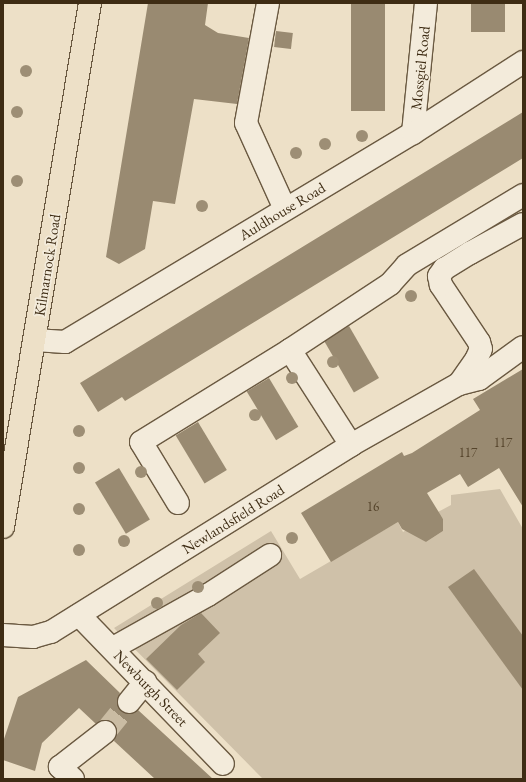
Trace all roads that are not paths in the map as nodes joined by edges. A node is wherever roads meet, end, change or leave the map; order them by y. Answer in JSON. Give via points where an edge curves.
{"nodes":[{"id":1,"x":90,"y":3,"type":"edge"},
{"id":2,"x":268,"y":3,"type":"edge"},
{"id":3,"x":426,"y":3,"type":"edge"},
{"id":4,"x":523,"y":62,"type":"edge"},
{"id":5,"x":413,"y":134,"type":"junction"},
{"id":6,"x":523,"y":195,"type":"edge"},
{"id":7,"x":285,"y":209,"type":"junction"},
{"id":8,"x":523,"y":224,"type":"edge"},
{"id":9,"x":35,"y":340,"type":"junction"},
{"id":10,"x":523,"y":347,"type":"edge"},
{"id":11,"x":290,"y":350,"type":"junction"},
{"id":12,"x":459,"y":384,"type":"junction"},
{"id":13,"x":351,"y":445,"type":"junction"},
{"id":14,"x":178,"y":503,"type":"dead end"},
{"id":15,"x":3,"y":527,"type":"edge"},
{"id":16,"x":270,"y":555,"type":"dead end"},
{"id":17,"x":79,"y":615,"type":"junction"},
{"id":18,"x":3,"y":635,"type":"edge"},
{"id":19,"x":113,"y":648,"type":"junction"},
{"id":20,"x":145,"y":682,"type":"junction"},
{"id":21,"x":128,"y":702,"type":"tunnel mouth"},
{"id":22,"x":105,"y":732,"type":"tunnel mouth"},
{"id":23,"x":223,"y":764,"type":"dead end"},
{"id":24,"x":73,"y":779,"type":"edge"}],
"edges":[{"from":1,"to":9,"type":"main road","name":"Kilmarnock Road"},
{"from":2,"to":7,"type":"street","via":[[246,123]]},
{"from":3,"to":5,"type":"street","name":"Mossgiel Road"},
{"from":4,"to":5,"type":"street","name":"Auldhouse Road"},
{"from":5,"to":7,"type":"street","name":"Auldhouse Road"},
{"from":6,"to":11,"type":"street","via":[[408,265],[390,284]]},
{"from":7,"to":9,"type":"street","name":"Auldhouse Road","via":[[66,342]]},
{"from":8,"to":12,"type":"street","via":[[444,269],[439,276],[441,285],[479,342],[481,350]]},
{"from":9,"to":15,"type":"main road","name":"Kilmarnock Road"},
{"from":10,"to":12,"type":"street","via":[[479,379]]},
{"from":11,"to":13,"type":"street"},
{"from":11,"to":14,"type":"street","via":[[141,442]]},
{"from":12,"to":13,"type":"street","name":"Newlandsfield Road"},
{"from":13,"to":17,"type":"street","name":"Newlandsfield Road"},
{"from":16,"to":19,"type":"street","via":[[208,595]]},
{"from":17,"to":18,"type":"street","name":"Newlandsfield Road","via":[[46,635],[24,638]]},
{"from":17,"to":19,"type":"street","name":"Newburgh Street"},
{"from":19,"to":20,"type":"street","name":"Newburgh Street"},
{"from":20,"to":21,"type":"street"},
{"from":20,"to":23,"type":"street","name":"Newburgh Street"},
{"from":22,"to":24,"type":"street","via":[[60,767]]}]}
